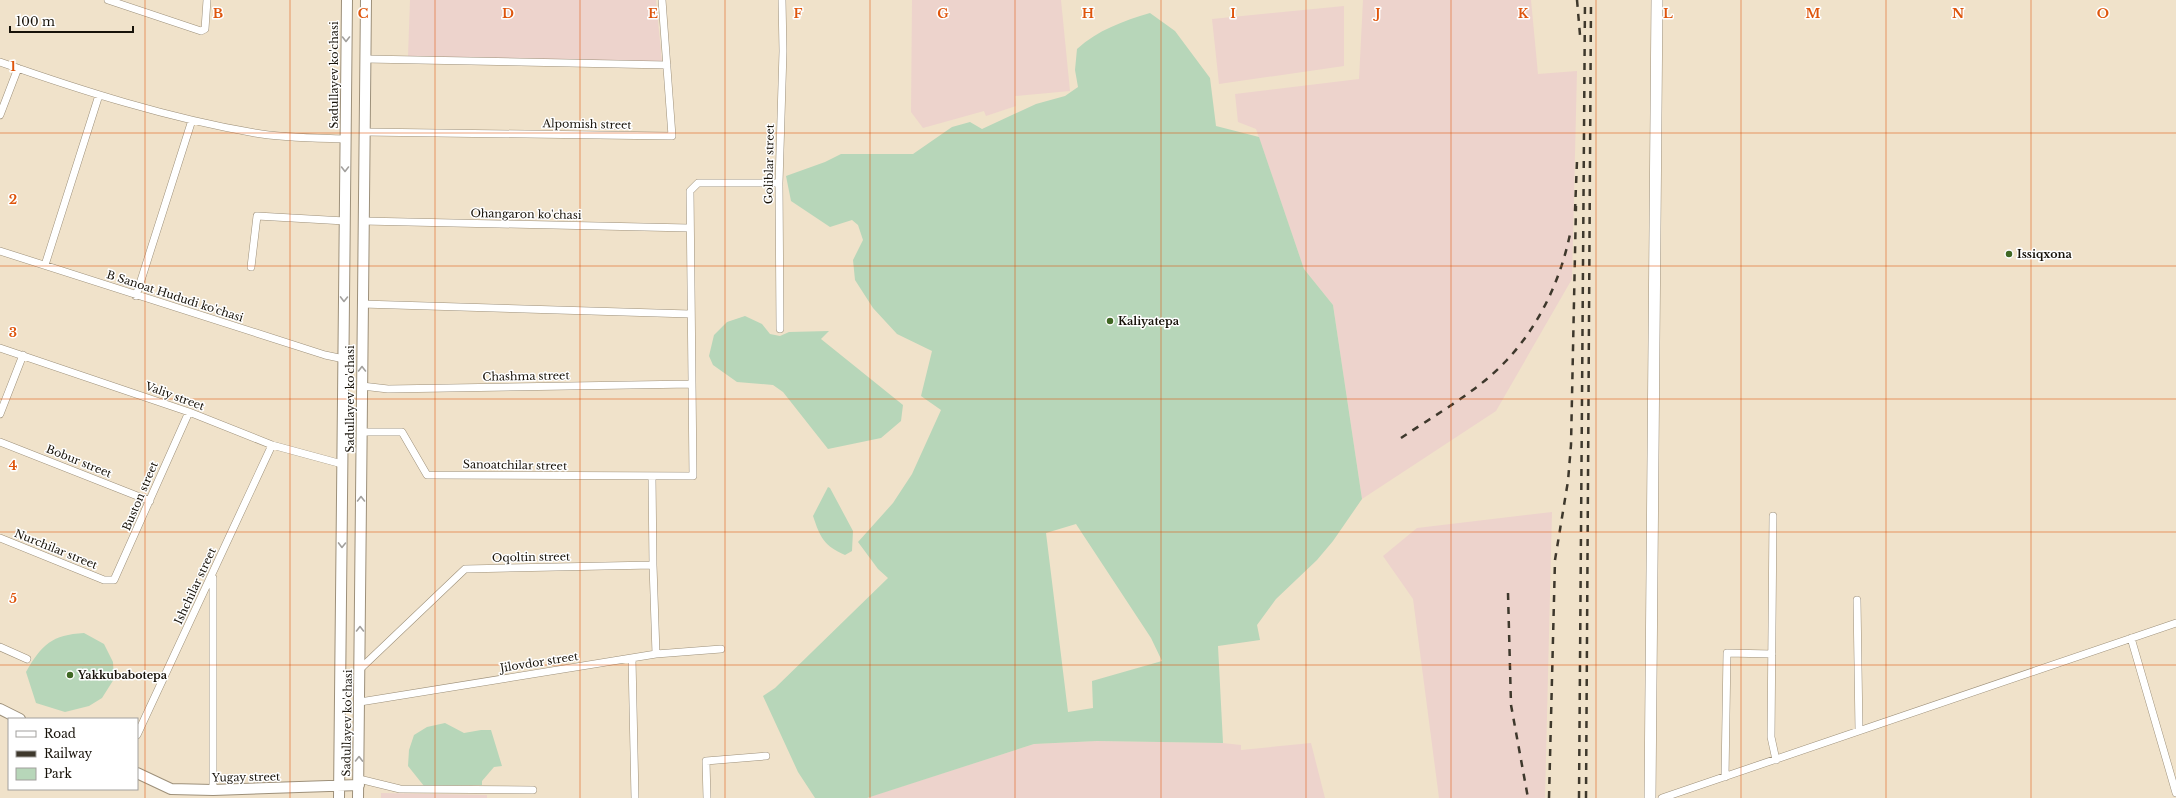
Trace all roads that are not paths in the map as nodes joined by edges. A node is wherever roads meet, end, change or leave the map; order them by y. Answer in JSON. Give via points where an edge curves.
{"nodes":[{"id":1,"x":108,"y":0,"type":"edge"},
{"id":2,"x":207,"y":0,"type":"edge"},
{"id":3,"x":347,"y":0,"type":"edge"},
{"id":4,"x":366,"y":0,"type":"edge"},
{"id":5,"x":662,"y":0,"type":"edge"},
{"id":6,"x":782,"y":0,"type":"edge"},
{"id":7,"x":1657,"y":0,"type":"edge"},
{"id":8,"x":366,"y":59,"type":"junction"},
{"id":9,"x":0,"y":62,"type":"edge"},
{"id":10,"x":667,"y":65,"type":"junction"},
{"id":11,"x":18,"y":68,"type":"junction"},
{"id":12,"x":99,"y":95,"type":"junction"},
{"id":13,"x":0,"y":115,"type":"edge"},
{"id":14,"x":192,"y":120,"type":"junction"},
{"id":15,"x":364,"y":132,"type":"junction"},
{"id":16,"x":346,"y":139,"type":"junction"},
{"id":17,"x":779,"y":183,"type":"junction"},
{"id":18,"x":345,"y":221,"type":"junction"},
{"id":19,"x":363,"y":221,"type":"junction"},
{"id":20,"x":689,"y":228,"type":"junction"},
{"id":21,"x":0,"y":251,"type":"edge"},
{"id":22,"x":45,"y":265,"type":"junction"},
{"id":23,"x":251,"y":267,"type":"dead end"},
{"id":24,"x":136,"y":296,"type":"junction"},
{"id":25,"x":362,"y":304,"type":"junction"},
{"id":26,"x":690,"y":314,"type":"junction"},
{"id":27,"x":780,"y":329,"type":"dead end"},
{"id":28,"x":0,"y":348,"type":"edge"},
{"id":29,"x":24,"y":355,"type":"junction"},
{"id":30,"x":344,"y":359,"type":"junction"},
{"id":31,"x":692,"y":384,"type":"junction"},
{"id":32,"x":362,"y":386,"type":"junction"},
{"id":33,"x":189,"y":412,"type":"junction"},
{"id":34,"x":0,"y":414,"type":"edge"},
{"id":35,"x":362,"y":432,"type":"junction"},
{"id":36,"x":0,"y":442,"type":"edge"},
{"id":37,"x":272,"y":445,"type":"junction"},
{"id":38,"x":342,"y":464,"type":"junction"},
{"id":39,"x":652,"y":477,"type":"junction"},
{"id":40,"x":150,"y":501,"type":"junction"},
{"id":41,"x":1773,"y":516,"type":"dead end"},
{"id":42,"x":0,"y":538,"type":"edge"},
{"id":43,"x":653,"y":565,"type":"junction"},
{"id":44,"x":213,"y":576,"type":"junction"},
{"id":45,"x":104,"y":580,"type":"joint"},
{"id":46,"x":1857,"y":600,"type":"dead end"},
{"id":47,"x":2176,"y":623,"type":"edge"},
{"id":48,"x":2131,"y":638,"type":"junction"},
{"id":49,"x":0,"y":647,"type":"edge"},
{"id":50,"x":721,"y":649,"type":"dead end"},
{"id":51,"x":656,"y":654,"type":"junction"},
{"id":52,"x":1772,"y":654,"type":"junction"},
{"id":53,"x":632,"y":658,"type":"junction"},
{"id":54,"x":26,"y":659,"type":"dead end"},
{"id":55,"x":360,"y":669,"type":"junction"},
{"id":56,"x":360,"y":702,"type":"junction"},
{"id":57,"x":0,"y":709,"type":"edge"},
{"id":58,"x":18,"y":718,"type":"edge"},
{"id":59,"x":1859,"y":732,"type":"junction"},
{"id":60,"x":138,"y":733,"type":"edge"},
{"id":61,"x":766,"y":756,"type":"dead end"},
{"id":62,"x":1776,"y":760,"type":"junction"},
{"id":63,"x":138,"y":773,"type":"edge"},
{"id":64,"x":1725,"y":777,"type":"junction"},
{"id":65,"x":359,"y":782,"type":"junction"},
{"id":66,"x":339,"y":786,"type":"junction"},
{"id":67,"x":213,"y":790,"type":"junction"},
{"id":68,"x":533,"y":790,"type":"dead end"},
{"id":69,"x":2176,"y":793,"type":"edge"},
{"id":70,"x":339,"y":798,"type":"edge"},
{"id":71,"x":358,"y":798,"type":"edge"},
{"id":72,"x":635,"y":798,"type":"edge"},
{"id":73,"x":707,"y":798,"type":"edge"},
{"id":74,"x":1650,"y":798,"type":"edge"},
{"id":75,"x":1662,"y":798,"type":"edge"}],
"edges":[{"from":1,"to":2,"type":"street","via":[[201,31],[206,29]]},
{"from":3,"to":16,"type":"main road","name":"Sadullayev ko'chasi","one_way":true},
{"from":4,"to":8,"type":"main road","name":"Sadullayev ko'chasi"},
{"from":5,"to":10,"type":"street","name":"Alpomish street"},
{"from":6,"to":17,"type":"street","name":"Goliblar street"},
{"from":7,"to":74,"type":"main road"},
{"from":8,"to":10,"type":"street"},
{"from":8,"to":15,"type":"main road","name":"Sadullayev ko'chasi"},
{"from":9,"to":11,"type":"street"},
{"from":10,"to":15,"type":"street","name":"Alpomish street","via":[[672,136]]},
{"from":11,"to":12,"type":"street"},
{"from":11,"to":13,"type":"street"},
{"from":12,"to":14,"type":"street"},
{"from":12,"to":22,"type":"street"},
{"from":14,"to":16,"type":"street","via":[[256,133]]},
{"from":14,"to":24,"type":"street"},
{"from":15,"to":19,"type":"main road","name":"Sadullayev ko'chasi"},
{"from":16,"to":18,"type":"main road","name":"Sadullayev ko'chasi","one_way":true},
{"from":17,"to":20,"type":"street","via":[[698,183],[690,191]]},
{"from":17,"to":27,"type":"street","name":"Goliblar street"},
{"from":18,"to":23,"type":"street","via":[[257,216]]},
{"from":18,"to":30,"type":"main road","name":"Sadullayev ko'chasi","one_way":true},
{"from":19,"to":20,"type":"street","name":"Ohangaron ko'chasi"},
{"from":19,"to":25,"type":"main road","name":"Sadullayev ko'chasi"},
{"from":20,"to":26,"type":"street"},
{"from":21,"to":22,"type":"street","name":"B Sanoat Hududi ko'chasi"},
{"from":22,"to":24,"type":"street","name":"B Sanoat Hududi ko'chasi"},
{"from":24,"to":30,"type":"street","name":"B Sanoat Hududi ko'chasi","via":[[325,356]]},
{"from":25,"to":26,"type":"street"},
{"from":32,"to":25,"type":"main road","name":"Sadullayev ko'chasi","one_way":true},
{"from":26,"to":31,"type":"street"},
{"from":28,"to":29,"type":"street","name":"Valiy street"},
{"from":29,"to":33,"type":"street","name":"Valiy street"},
{"from":29,"to":34,"type":"street"},
{"from":30,"to":38,"type":"main road","name":"Sadullayev ko'chasi"},
{"from":31,"to":32,"type":"street","name":"Chashma street","via":[[388,389]]},
{"from":31,"to":39,"type":"street","name":"Sanoatchilar street","via":[[693,476]]},
{"from":32,"to":35,"type":"main road","name":"Sadullayev ko'chasi"},
{"from":33,"to":37,"type":"street","name":"Valiy street"},
{"from":33,"to":40,"type":"street","name":"Buston street"},
{"from":35,"to":39,"type":"street","name":"Sanoatchilar street","via":[[402,432],[426,474]]},
{"from":55,"to":35,"type":"main road","name":"Sadullayev ko'chasi","one_way":true},
{"from":36,"to":40,"type":"street","name":"Bobur street"},
{"from":37,"to":38,"type":"street","name":"Valiy street"},
{"from":37,"to":44,"type":"street","name":"Ishchilar street"},
{"from":38,"to":66,"type":"main road","name":"Sadullayev ko'chasi","one_way":true},
{"from":39,"to":43,"type":"street"},
{"from":40,"to":45,"type":"street","name":"Buston street","via":[[119,572],[114,580]]},
{"from":41,"to":52,"type":"street"},
{"from":42,"to":45,"type":"street","name":"Nurchilar street"},
{"from":43,"to":51,"type":"street"},
{"from":43,"to":55,"type":"street","name":"Oqoltin street","via":[[465,570]]},
{"from":44,"to":60,"type":"street","name":"Ishchilar street"},
{"from":44,"to":67,"type":"street"},
{"from":46,"to":59,"type":"street"},
{"from":47,"to":48,"type":"street"},
{"from":48,"to":59,"type":"street"},
{"from":48,"to":69,"type":"street"},
{"from":49,"to":54,"type":"street"},
{"from":50,"to":51,"type":"street","name":"Jilovdor street"},
{"from":51,"to":53,"type":"street","name":"Jilovdor street"},
{"from":52,"to":62,"type":"street","via":[[1771,737]]},
{"from":52,"to":64,"type":"street","via":[[1727,653]]},
{"from":53,"to":56,"type":"street","name":"Jilovdor street"},
{"from":53,"to":72,"type":"street"},
{"from":55,"to":56,"type":"main road","name":"Sadullayev ko'chasi"},
{"from":65,"to":56,"type":"main road","name":"Sadullayev ko'chasi","one_way":true},
{"from":57,"to":58,"type":"main road"},
{"from":59,"to":62,"type":"street"},
{"from":61,"to":73,"type":"street","via":[[706,761]]},
{"from":62,"to":64,"type":"street"},
{"from":63,"to":67,"type":"main road","name":"Yugay street","via":[[171,789]]},
{"from":64,"to":75,"type":"street"},
{"from":65,"to":66,"type":"main road","name":"Yugay street"},
{"from":65,"to":68,"type":"street","via":[[400,789]]},
{"from":65,"to":71,"type":"main road","name":"Sadullayev ko'chasi"},
{"from":66,"to":67,"type":"main road","name":"Yugay street"},
{"from":66,"to":70,"type":"main road","name":"Sadullayev ko'chasi"}]}
